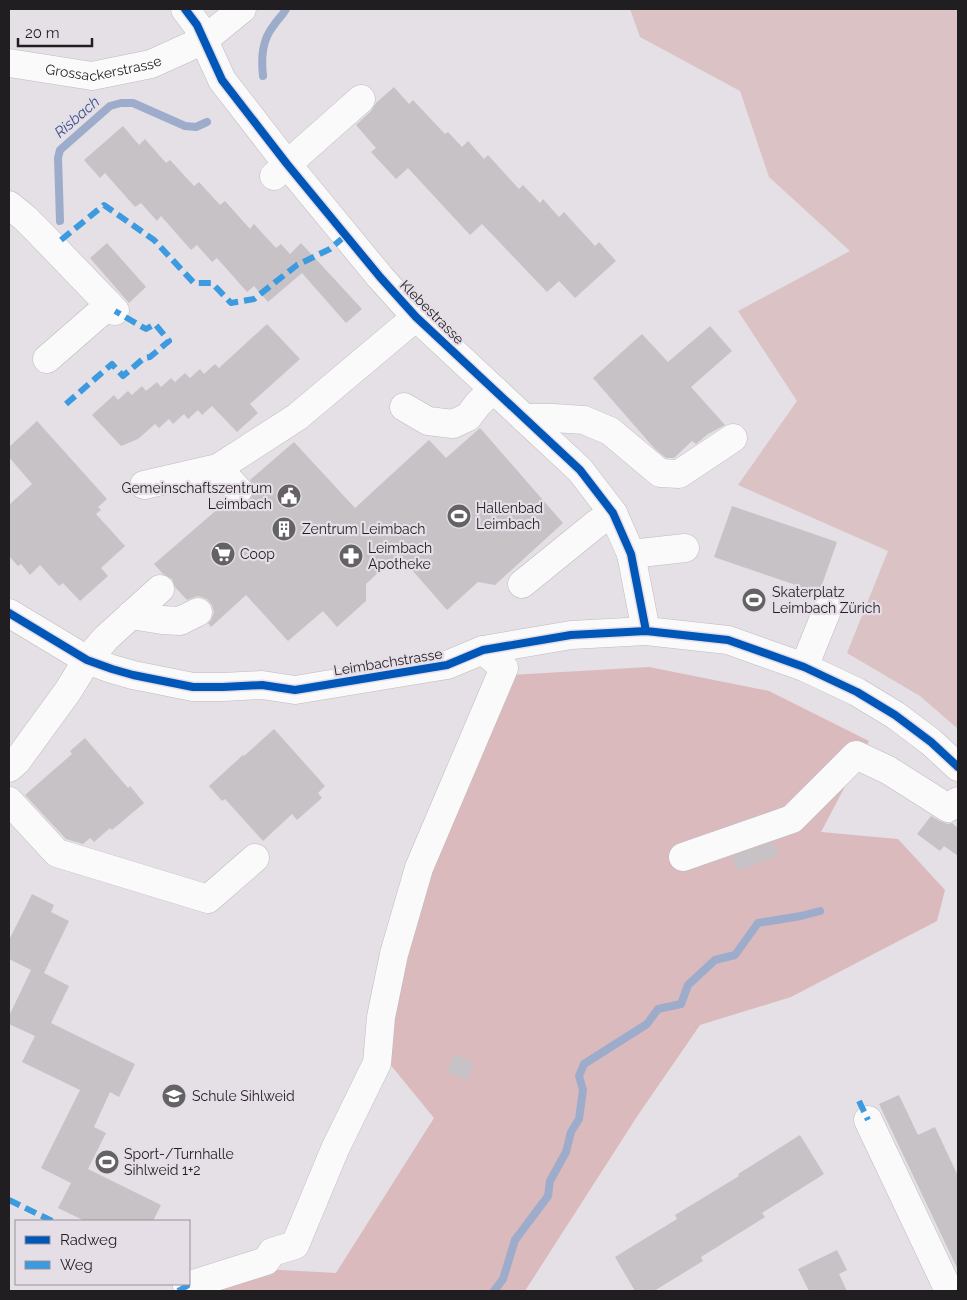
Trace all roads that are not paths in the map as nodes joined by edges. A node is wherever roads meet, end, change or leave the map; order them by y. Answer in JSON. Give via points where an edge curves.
{"nodes":[{"id":1,"x":185,"y":9,"type":"edge"},
{"id":2,"x":242,"y":9,"type":"edge"},
{"id":3,"x":204,"y":40,"type":"junction"},
{"id":4,"x":9,"y":63,"type":"edge"},
{"id":5,"x":361,"y":99,"type":"dead end"},
{"id":6,"x":281,"y":170,"type":"junction"},
{"id":7,"x":9,"y":205,"type":"edge"},
{"id":8,"x":416,"y":317,"type":"junction"},
{"id":9,"x":47,"y":359,"type":"dead end"},
{"id":10,"x":494,"y":389,"type":"junction"},
{"id":11,"x":404,"y":407,"type":"dead end"},
{"id":12,"x":524,"y":418,"type":"junction"},
{"id":13,"x":733,"y":438,"type":"dead end"},
{"id":14,"x":218,"y":468,"type":"junction"},
{"id":15,"x":144,"y":485,"type":"dead end"},
{"id":16,"x":238,"y":490,"type":"dead end"},
{"id":17,"x":613,"y":513,"type":"junction"},
{"id":18,"x":685,"y":548,"type":"dead end"},
{"id":19,"x":631,"y":554,"type":"junction"},
{"id":20,"x":522,"y":584,"type":"dead end"},
{"id":21,"x":160,"y":589,"type":"dead end"},
{"id":22,"x":828,"y":608,"type":"dead end"},
{"id":23,"x":198,"y":612,"type":"dead end"},
{"id":24,"x":9,"y":613,"type":"edge"},
{"id":25,"x":131,"y":615,"type":"junction"},
{"id":26,"x":646,"y":631,"type":"junction"},
{"id":27,"x":483,"y":650,"type":"junction"},
{"id":28,"x":87,"y":660,"type":"junction"},
{"id":29,"x":804,"y":667,"type":"junction"},
{"id":30,"x":958,"y":767,"type":"edge"},
{"id":31,"x":9,"y":768,"type":"edge"},
{"id":32,"x":9,"y":801,"type":"edge"},
{"id":33,"x":958,"y":802,"type":"edge"},
{"id":34,"x":683,"y":857,"type":"dead end"},
{"id":35,"x":255,"y":858,"type":"dead end"},
{"id":36,"x":868,"y":1120,"type":"dead end"},
{"id":37,"x":187,"y":1286,"type":"dead end"},
{"id":38,"x":949,"y":1291,"type":"edge"}],
"edges":[{"from":1,"to":3,"type":"street","name":"Klebestrasse"},
{"from":2,"to":3,"type":"street","name":"Grossackerstrasse"},
{"from":3,"to":4,"type":"street","name":"Grossackerstrasse","via":[[151,64],[92,76]]},
{"from":3,"to":6,"type":"street","name":"Klebestrasse","via":[[222,80]]},
{"from":5,"to":6,"type":"street"},
{"from":6,"to":8,"type":"street","name":"Klebestrasse"},
{"from":7,"to":9,"type":"street","via":[[112,308]]},
{"from":8,"to":10,"type":"street","name":"Klebestrasse"},
{"from":8,"to":14,"type":"street","via":[[297,417]]},
{"from":10,"to":11,"type":"street","via":[[468,417],[453,424],[428,421]]},
{"from":10,"to":12,"type":"street","name":"Klebestrasse"},
{"from":12,"to":13,"type":"street","via":[[584,420],[610,431],[660,473],[679,474]]},
{"from":12,"to":17,"type":"street","name":"Klebestrasse","via":[[580,470]]},
{"from":14,"to":15,"type":"street"},
{"from":14,"to":16,"type":"street"},
{"from":17,"to":19,"type":"street","name":"Klebestrasse"},
{"from":17,"to":20,"type":"street"},
{"from":18,"to":19,"type":"street"},
{"from":19,"to":26,"type":"street","name":"Klebestrasse"},
{"from":21,"to":25,"type":"street"},
{"from":22,"to":29,"type":"street"},
{"from":23,"to":25,"type":"street","via":[[180,621]]},
{"from":24,"to":28,"type":"street","name":"Leimbachstrasse"},
{"from":25,"to":28,"type":"street"},
{"from":26,"to":27,"type":"street","name":"Leimbachstrasse","via":[[571,635]]},
{"from":26,"to":29,"type":"street","name":"Leimbachstrasse","via":[[728,640]]},
{"from":27,"to":28,"type":"street","name":"Leimbachstrasse","via":[[447,665],[294,690],[262,684],[193,687],[133,675]]},
{"from":27,"to":37,"type":"street","via":[[504,668],[419,868],[394,954],[381,1017],[377,1063],[335,1149],[294,1245],[272,1252],[266,1261]]},
{"from":28,"to":31,"type":"street","via":[[68,691]]},
{"from":29,"to":30,"type":"street","name":"Leimbachstrasse","via":[[857,692],[895,716]]},
{"from":32,"to":35,"type":"street","via":[[57,853],[208,899]]},
{"from":33,"to":34,"type":"street","via":[[948,808],[888,770],[856,755],[792,819]]},
{"from":36,"to":38,"type":"street"}]}
